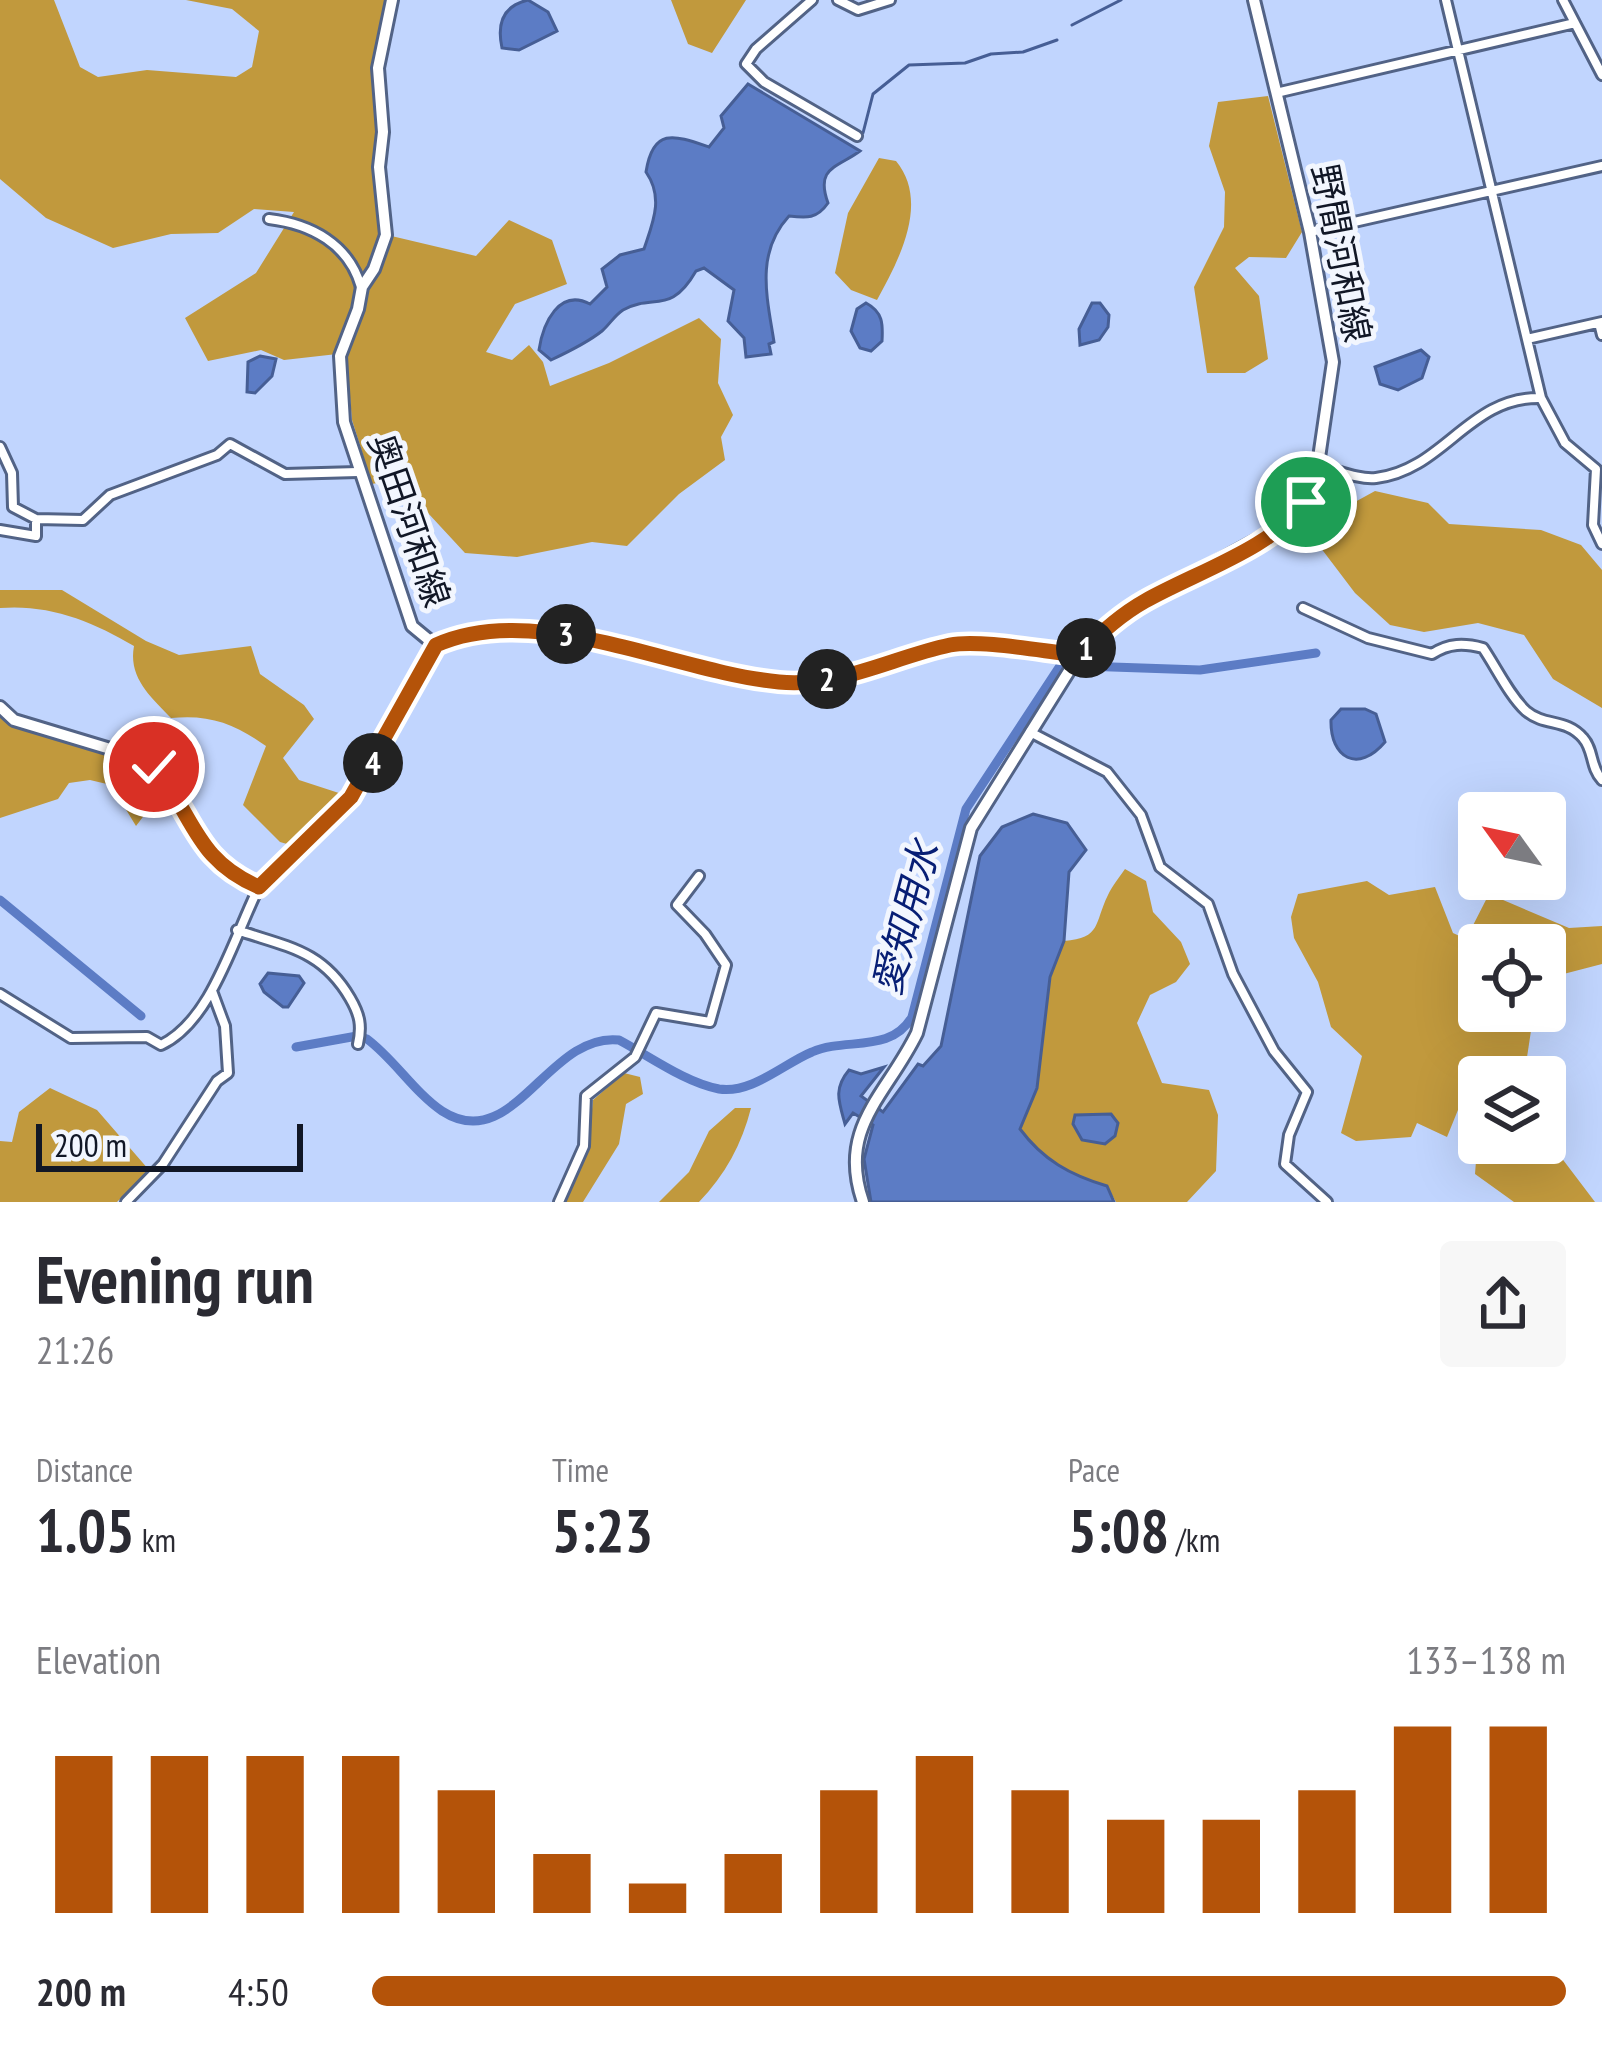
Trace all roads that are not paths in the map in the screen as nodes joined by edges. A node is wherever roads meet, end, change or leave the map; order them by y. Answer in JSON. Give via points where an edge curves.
{"nodes":[{"id":1,"x":392,"y":0,"type":"edge"},
{"id":2,"x":812,"y":0,"type":"edge"},
{"id":3,"x":838,"y":0,"type":"edge"},
{"id":4,"x":890,"y":0,"type":"edge"},
{"id":5,"x":1255,"y":0,"type":"edge"},
{"id":6,"x":1446,"y":0,"type":"edge"},
{"id":7,"x":1563,"y":0,"type":"edge"},
{"id":8,"x":1575,"y":23,"type":"junction"},
{"id":9,"x":1459,"y":52,"type":"junction"},
{"id":10,"x":1602,"y":75,"type":"edge"},
{"id":11,"x":1276,"y":93,"type":"junction"},
{"id":12,"x":857,"y":136,"type":"dead end"},
{"id":13,"x":1602,"y":166,"type":"edge"},
{"id":14,"x":1494,"y":191,"type":"junction"},
{"id":15,"x":268,"y":219,"type":"dead end"},
{"id":16,"x":1310,"y":232,"type":"junction"},
{"id":17,"x":362,"y":287,"type":"junction"},
{"id":18,"x":1601,"y":323,"type":"edge"},
{"id":19,"x":1602,"y":335,"type":"edge"},
{"id":20,"x":1527,"y":339,"type":"junction"},
{"id":21,"x":1541,"y":398,"type":"junction"},
{"id":22,"x":0,"y":447,"type":"edge"},
{"id":23,"x":1321,"y":466,"type":"junction"},
{"id":24,"x":358,"y":472,"type":"junction"},
{"id":25,"x":35,"y":519,"type":"junction"},
{"id":26,"x":0,"y":530,"type":"edge"},
{"id":27,"x":1602,"y":544,"type":"edge"},
{"id":28,"x":1303,"y":608,"type":"dead end"},
{"id":29,"x":436,"y":645,"type":"junction"},
{"id":30,"x":1079,"y":655,"type":"junction"},
{"id":31,"x":0,"y":707,"type":"edge"},
{"id":32,"x":1028,"y":731,"type":"junction"},
{"id":33,"x":1602,"y":780,"type":"edge"},
{"id":34,"x":699,"y":876,"type":"dead end"},
{"id":35,"x":259,"y":887,"type":"junction"},
{"id":36,"x":237,"y":930,"type":"junction"},
{"id":37,"x":212,"y":991,"type":"junction"},
{"id":38,"x":0,"y":994,"type":"edge"},
{"id":39,"x":358,"y":1044,"type":"dead end"},
{"id":40,"x":126,"y":1202,"type":"edge"},
{"id":41,"x":559,"y":1202,"type":"edge"},
{"id":42,"x":863,"y":1202,"type":"edge"},
{"id":43,"x":1327,"y":1202,"type":"edge"}],
"edges":[{"from":1,"to":17,"type":"main road","name":"奥田河和線","via":[[378,68],[386,235]]},
{"from":2,"to":12,"type":"street","via":[[746,64]]},
{"from":3,"to":4,"type":"street","via":[[858,10]]},
{"from":5,"to":11,"type":"main road","name":"野間河和線"},
{"from":6,"to":9,"type":"street"},
{"from":7,"to":8,"type":"street"},
{"from":8,"to":9,"type":"street"},
{"from":8,"to":10,"type":"street"},
{"from":9,"to":11,"type":"street"},
{"from":9,"to":14,"type":"street"},
{"from":11,"to":16,"type":"main road","name":"野間河和線"},
{"from":13,"to":14,"type":"street"},
{"from":14,"to":16,"type":"street"},
{"from":14,"to":20,"type":"street"},
{"from":15,"to":17,"type":"street","via":[[303,223],[354,262]]},
{"from":16,"to":23,"type":"main road","name":"野間河和線","via":[[1334,362]]},
{"from":17,"to":24,"type":"main road","name":"奥田河和線","via":[[340,356],[344,422]]},
{"from":18,"to":19,"type":"street"},
{"from":18,"to":20,"type":"street"},
{"from":20,"to":21,"type":"street"},
{"from":21,"to":23,"type":"street","via":[[1516,398],[1470,421],[1423,463],[1373,479]]},
{"from":21,"to":27,"type":"street","via":[[1565,443],[1596,469],[1593,525]]},
{"from":22,"to":25,"type":"street","via":[[12,473],[13,507]]},
{"from":23,"to":30,"type":"main road","name":"野間河和線","via":[[1293,520],[1141,603]]},
{"from":24,"to":25,"type":"street","via":[[285,474],[230,444],[110,494],[83,520]]},
{"from":24,"to":29,"type":"main road","name":"奥田河和線","via":[[412,626]]},
{"from":25,"to":26,"type":"street","via":[[36,536]]},
{"from":28,"to":33,"type":"street","via":[[1395,647],[1483,648],[1524,710],[1567,723],[1588,742]]},
{"from":29,"to":30,"type":"street","via":[[492,632],[553,631],[666,661],[796,682],[955,644]]},
{"from":29,"to":35,"type":"main road","name":"奥田河和線","via":[[351,797]]},
{"from":30,"to":32,"type":"main road","name":"野間河和線"},
{"from":31,"to":35,"type":"main road","via":[[14,720],[154,767],[207,853]]},
{"from":32,"to":42,"type":"main road","name":"野間河和線","via":[[971,828],[927,1005],[903,1062],[860,1124],[854,1159]]},
{"from":32,"to":43,"type":"street","via":[[1107,772],[1141,815],[1160,867],[1208,904],[1233,974],[1274,1051],[1307,1092],[1285,1164]]},
{"from":34,"to":41,"type":"street","via":[[677,905],[726,965],[710,1022],[656,1013],[635,1058],[586,1096],[584,1146]]},
{"from":35,"to":36,"type":"street"},
{"from":36,"to":37,"type":"street"},
{"from":36,"to":39,"type":"street","via":[[336,973],[358,1012]]},
{"from":37,"to":38,"type":"street","via":[[182,1035],[161,1045],[147,1037],[71,1038]]},
{"from":37,"to":40,"type":"street","via":[[229,1046],[228,1073]]}]}
